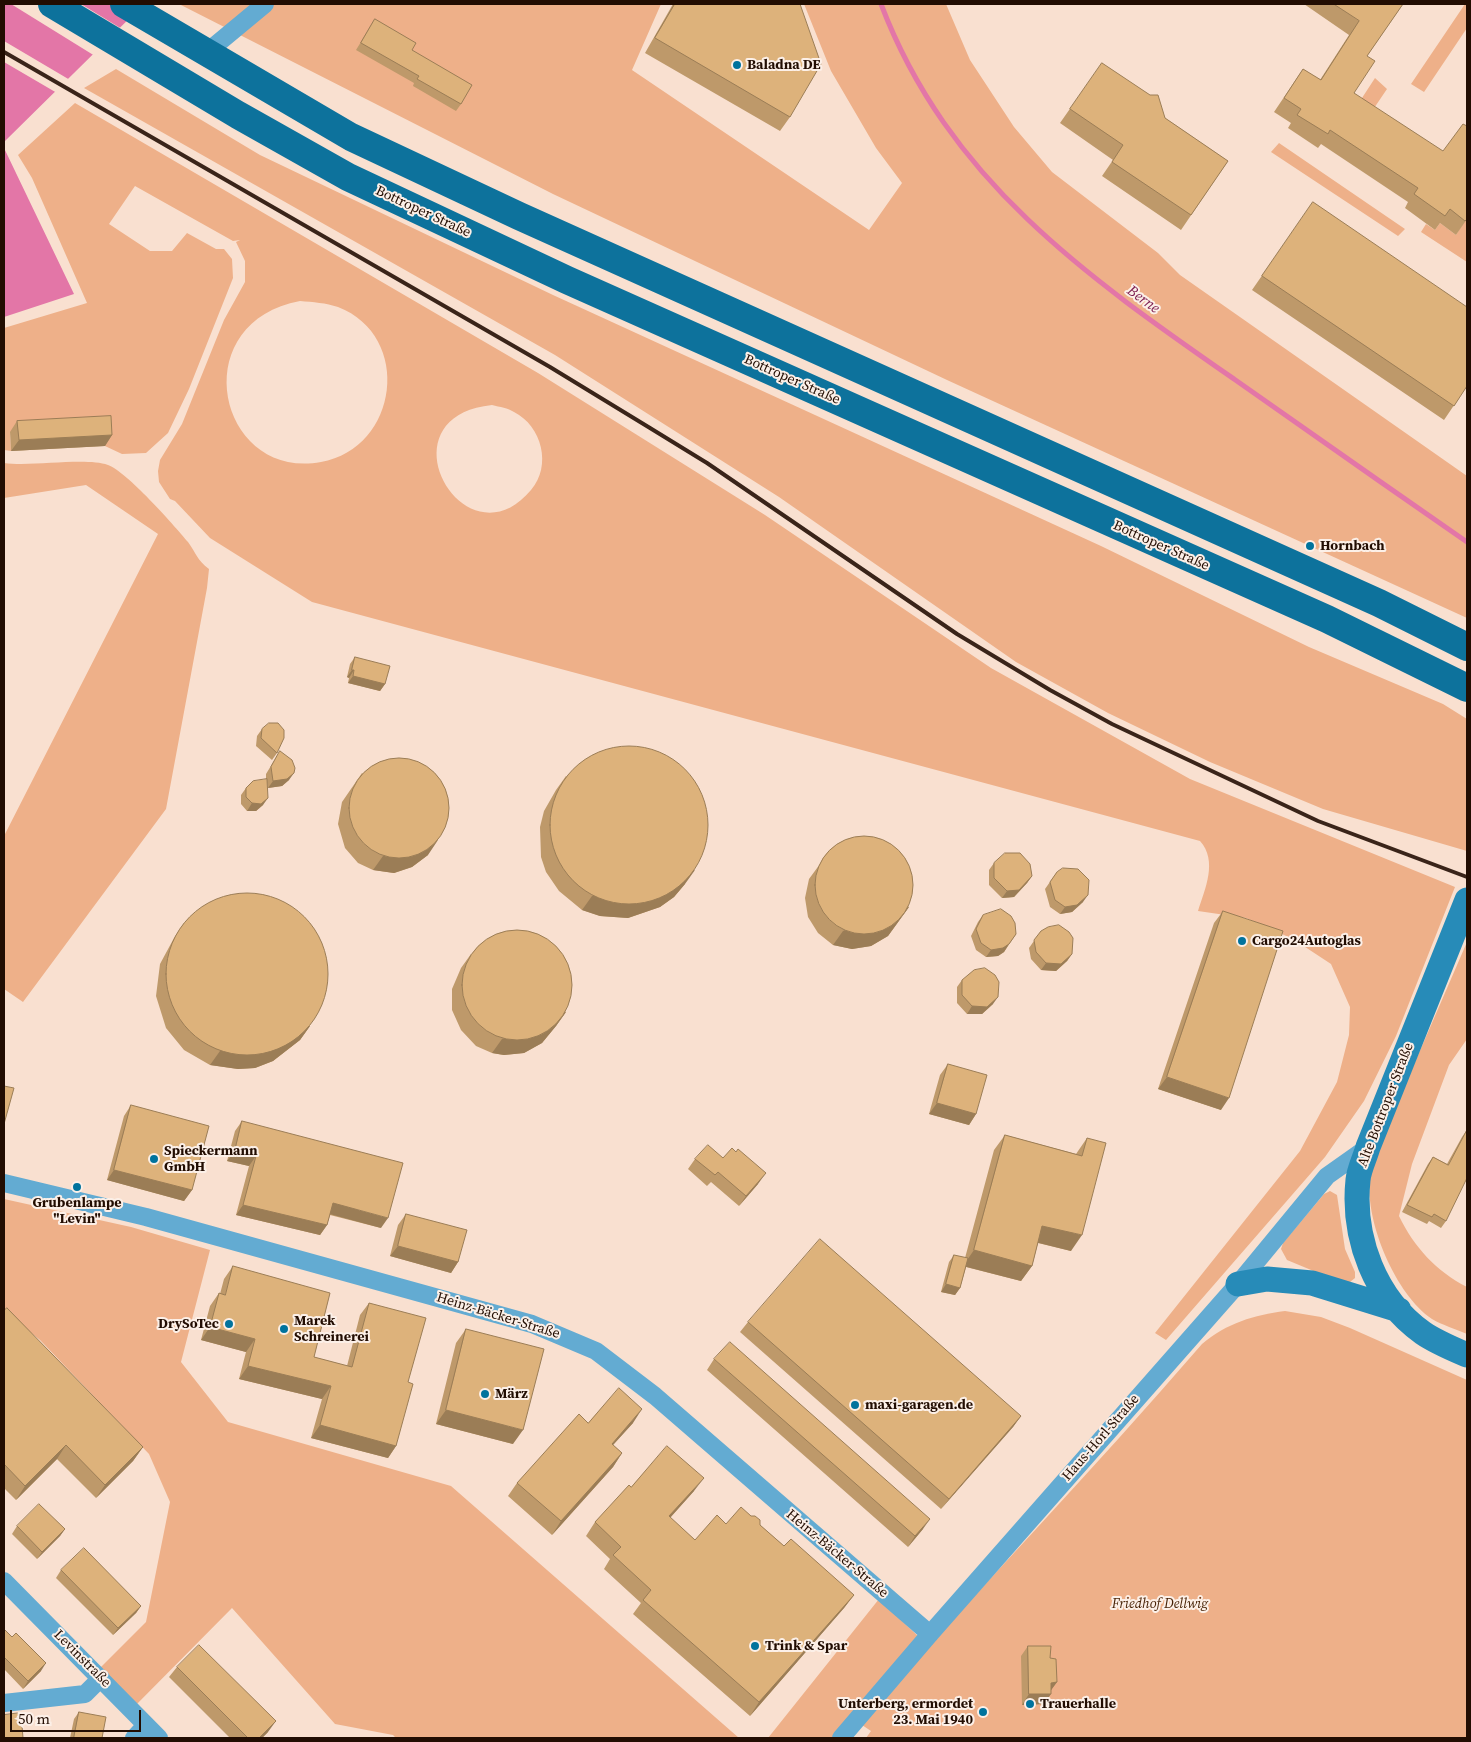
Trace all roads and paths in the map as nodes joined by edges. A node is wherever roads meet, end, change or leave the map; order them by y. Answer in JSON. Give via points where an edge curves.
{"nodes":[{"id":1,"x":52,"y":4,"type":"edge"},
{"id":2,"x":124,"y":4,"type":"edge"},
{"id":3,"x":265,"y":4,"type":"edge"},
{"id":4,"x":206,"y":53,"type":"junction"},
{"id":5,"x":1467,"y":647,"type":"edge"},
{"id":6,"x":1467,"y":688,"type":"edge"},
{"id":7,"x":1467,"y":900,"type":"edge"},
{"id":8,"x":1368,"y":1147,"type":"junction"},
{"id":9,"x":4,"y":1183,"type":"edge"},
{"id":10,"x":1238,"y":1284,"type":"junction"},
{"id":11,"x":1398,"y":1310,"type":"junction"},
{"id":12,"x":1467,"y":1355,"type":"edge"},
{"id":13,"x":4,"y":1581,"type":"edge"},
{"id":14,"x":930,"y":1634,"type":"junction"},
{"id":15,"x":101,"y":1678,"type":"junction"},
{"id":16,"x":4,"y":1703,"type":"edge"},
{"id":17,"x":140,"y":1731,"type":"edge"},
{"id":18,"x":159,"y":1738,"type":"edge"},
{"id":19,"x":842,"y":1738,"type":"edge"}],
"edges":[{"from":1,"to":6,"type":"main road","name":"Bottroper Straße","via":[[348,177],[567,280],[1327,619]]},
{"from":2,"to":4,"type":"main road"},
{"from":3,"to":4,"type":"street"},
{"from":4,"to":5,"type":"main road","via":[[351,137],[519,216],[1163,504]]},
{"from":7,"to":8,"type":"street","name":"Alte Bottroper Straße"},
{"from":8,"to":10,"type":"street","name":"Haus-Horl-Straße","via":[[1327,1176]]},
{"from":8,"to":11,"type":"street","name":"Alte Bottroper Straße","via":[[1358,1179],[1362,1232],[1377,1284]]},
{"from":9,"to":14,"type":"street","name":"Heinz-Bäcker-Straße","via":[[174,1225],[532,1324],[576,1341],[616,1364],[655,1396]]},
{"from":10,"to":11,"type":"street","name":"Alte Bottroper Straße","via":[[1267,1279],[1312,1284]]},
{"from":10,"to":14,"type":"street","name":"Haus-Horl-Straße"},
{"from":11,"to":12,"type":"street","name":"Alte Bottroper Straße","via":[[1423,1333]]},
{"from":13,"to":15,"type":"street","name":"Levinstraße"},
{"from":14,"to":19,"type":"street","name":"Haus-Horl-Straße"},
{"from":15,"to":16,"type":"street","via":[[85,1694]]},
{"from":15,"to":17,"type":"street","name":"Levinstraße"},
{"from":17,"to":18,"type":"street","name":"Levinstraße"}]}
